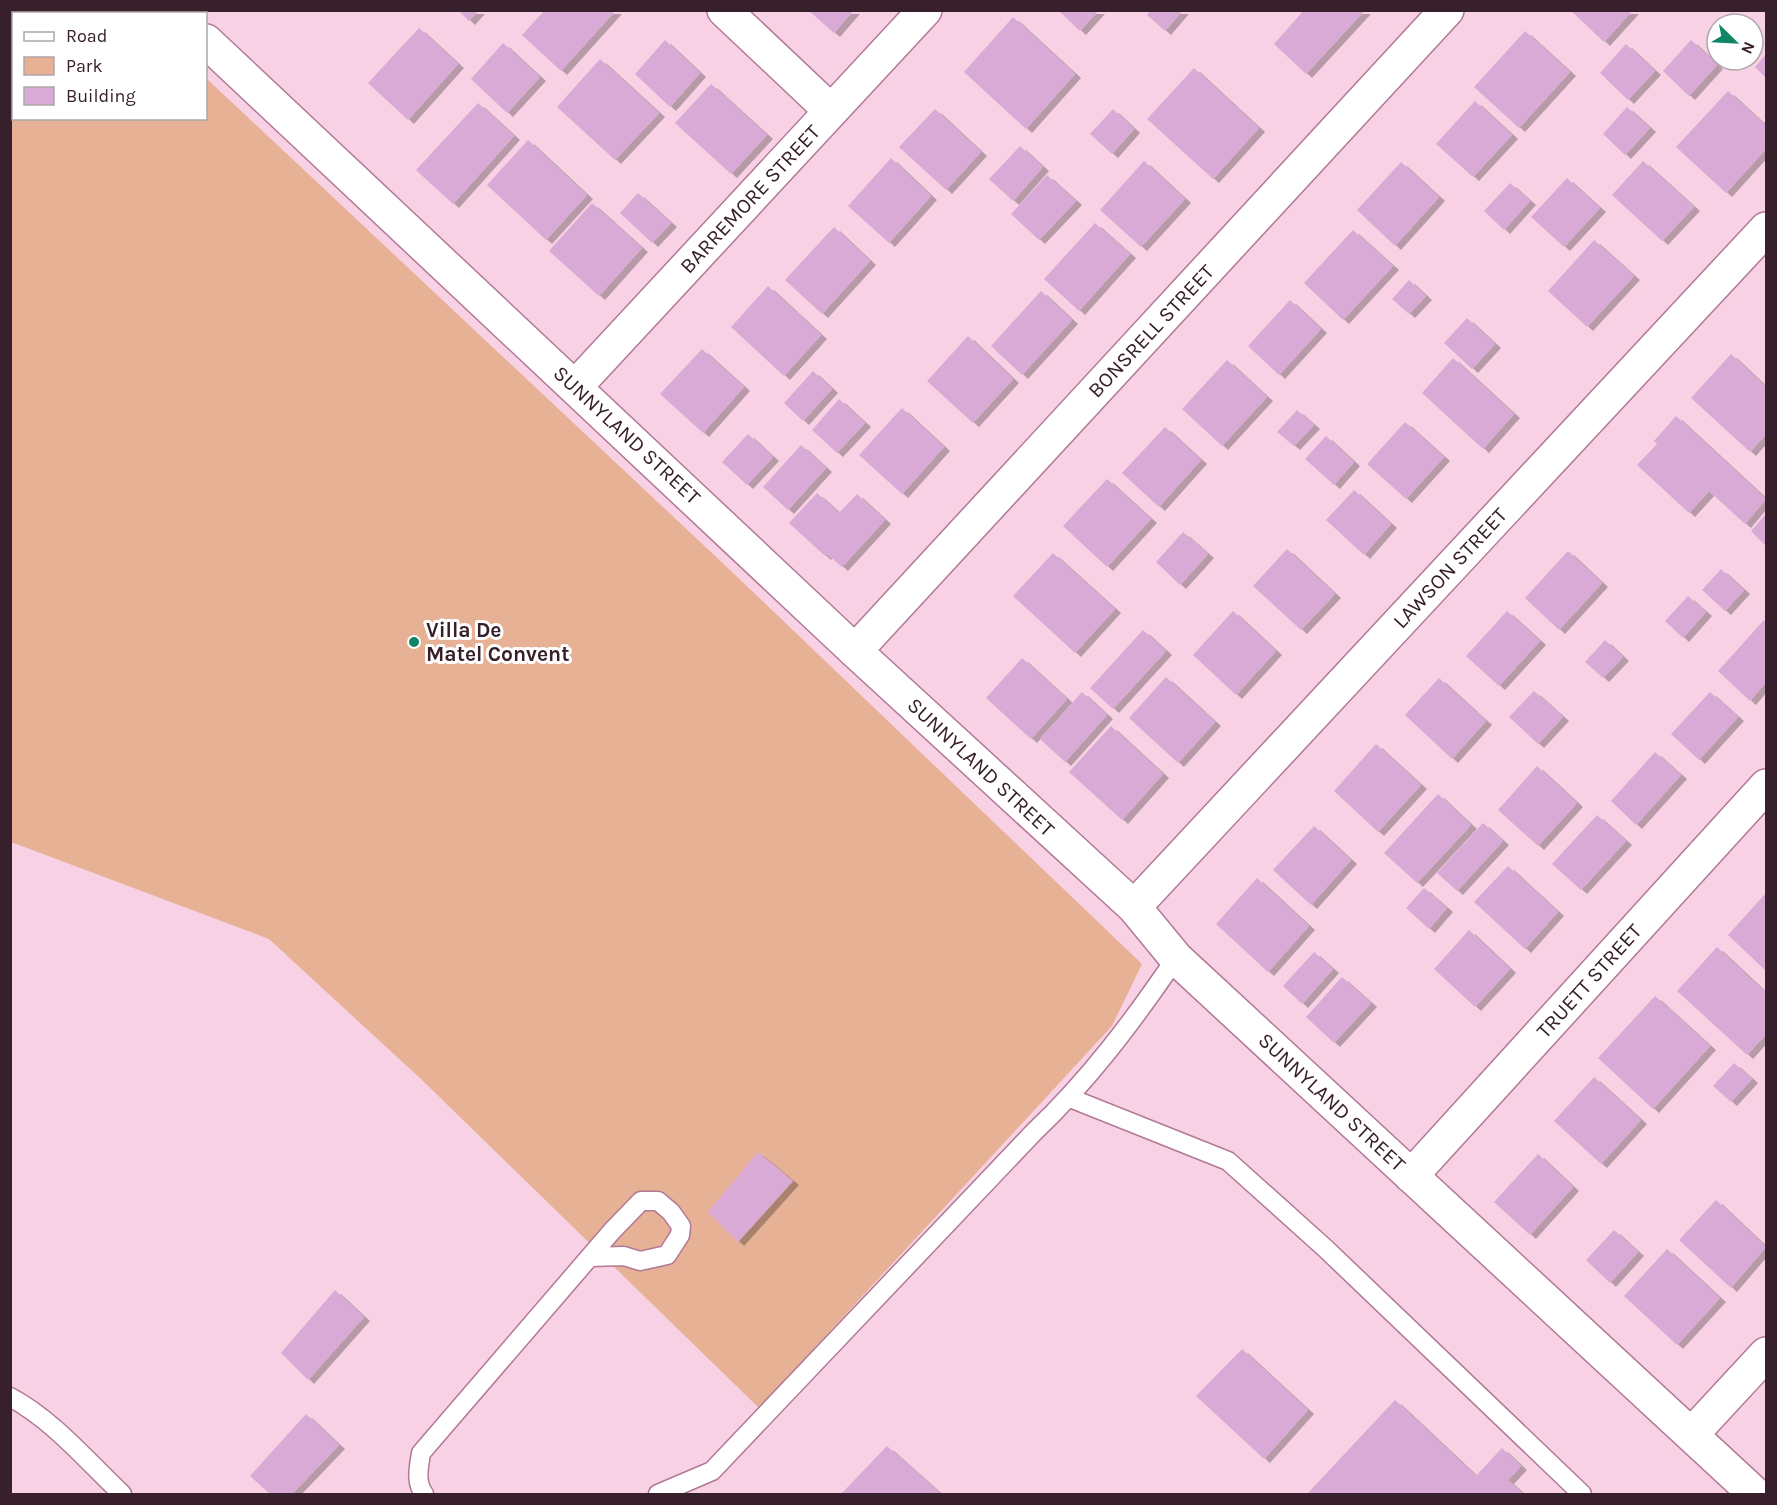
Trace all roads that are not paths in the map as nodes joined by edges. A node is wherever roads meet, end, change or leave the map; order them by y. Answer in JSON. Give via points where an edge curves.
{"nodes":[{"id":1,"x":723,"y":10,"type":"edge"},
{"id":2,"x":925,"y":10,"type":"edge"},
{"id":3,"x":1447,"y":10,"type":"edge"},
{"id":4,"x":207,"y":42,"type":"edge"},
{"id":5,"x":831,"y":111,"type":"junction"},
{"id":6,"x":1767,"y":228,"type":"edge"},
{"id":7,"x":576,"y":386,"type":"junction"},
{"id":8,"x":855,"y":651,"type":"junction"},
{"id":9,"x":1767,"y":786,"type":"edge"},
{"id":10,"x":1134,"y":907,"type":"junction"},
{"id":11,"x":1176,"y":958,"type":"junction"},
{"id":12,"x":1070,"y":1098,"type":"junction"},
{"id":13,"x":1412,"y":1176,"type":"junction"},
{"id":14,"x":590,"y":1257,"type":"junction"},
{"id":15,"x":1767,"y":1354,"type":"edge"},
{"id":16,"x":10,"y":1397,"type":"edge"},
{"id":17,"x":1692,"y":1434,"type":"junction"},
{"id":18,"x":122,"y":1494,"type":"edge"},
{"id":19,"x":424,"y":1494,"type":"edge"},
{"id":20,"x":658,"y":1494,"type":"edge"},
{"id":21,"x":1582,"y":1494,"type":"edge"},
{"id":22,"x":1755,"y":1494,"type":"edge"}],
"edges":[{"from":1,"to":5,"type":"street"},
{"from":2,"to":5,"type":"street","name":"BARREMORE STREET"},
{"from":3,"to":8,"type":"street","name":"BONSRELL STREET"},
{"from":4,"to":7,"type":"street","name":"SUNNYLAND STREET"},
{"from":5,"to":7,"type":"street","name":"BARREMORE STREET"},
{"from":6,"to":10,"type":"street","name":"LAWSON STREET"},
{"from":7,"to":8,"type":"street","name":"SUNNYLAND STREET"},
{"from":8,"to":10,"type":"street","name":"SUNNYLAND STREET"},
{"from":9,"to":13,"type":"street","name":"TRUETT STREET"},
{"from":10,"to":11,"type":"street","name":"SUNNYLAND STREET"},
{"from":11,"to":12,"type":"lane","via":[[1132,1022]]},
{"from":11,"to":13,"type":"street","name":"SUNNYLAND STREET"},
{"from":12,"to":20,"type":"lane","via":[[712,1472]]},
{"from":12,"to":21,"type":"lane","via":[[1228,1161],[1326,1249]]},
{"from":13,"to":17,"type":"street","name":"SUNNYLAND STREET"},
{"from":14,"to":14,"type":"lane","via":[[641,1201],[658,1202],[681,1226],[680,1235],[667,1255],[640,1261],[624,1256]]},
{"from":14,"to":19,"type":"lane","via":[[421,1453],[418,1472]]},
{"from":15,"to":17,"type":"street"},
{"from":16,"to":18,"type":"lane","via":[[50,1426]]},
{"from":17,"to":22,"type":"street","name":"SUNNYLAND STREET"}]}
